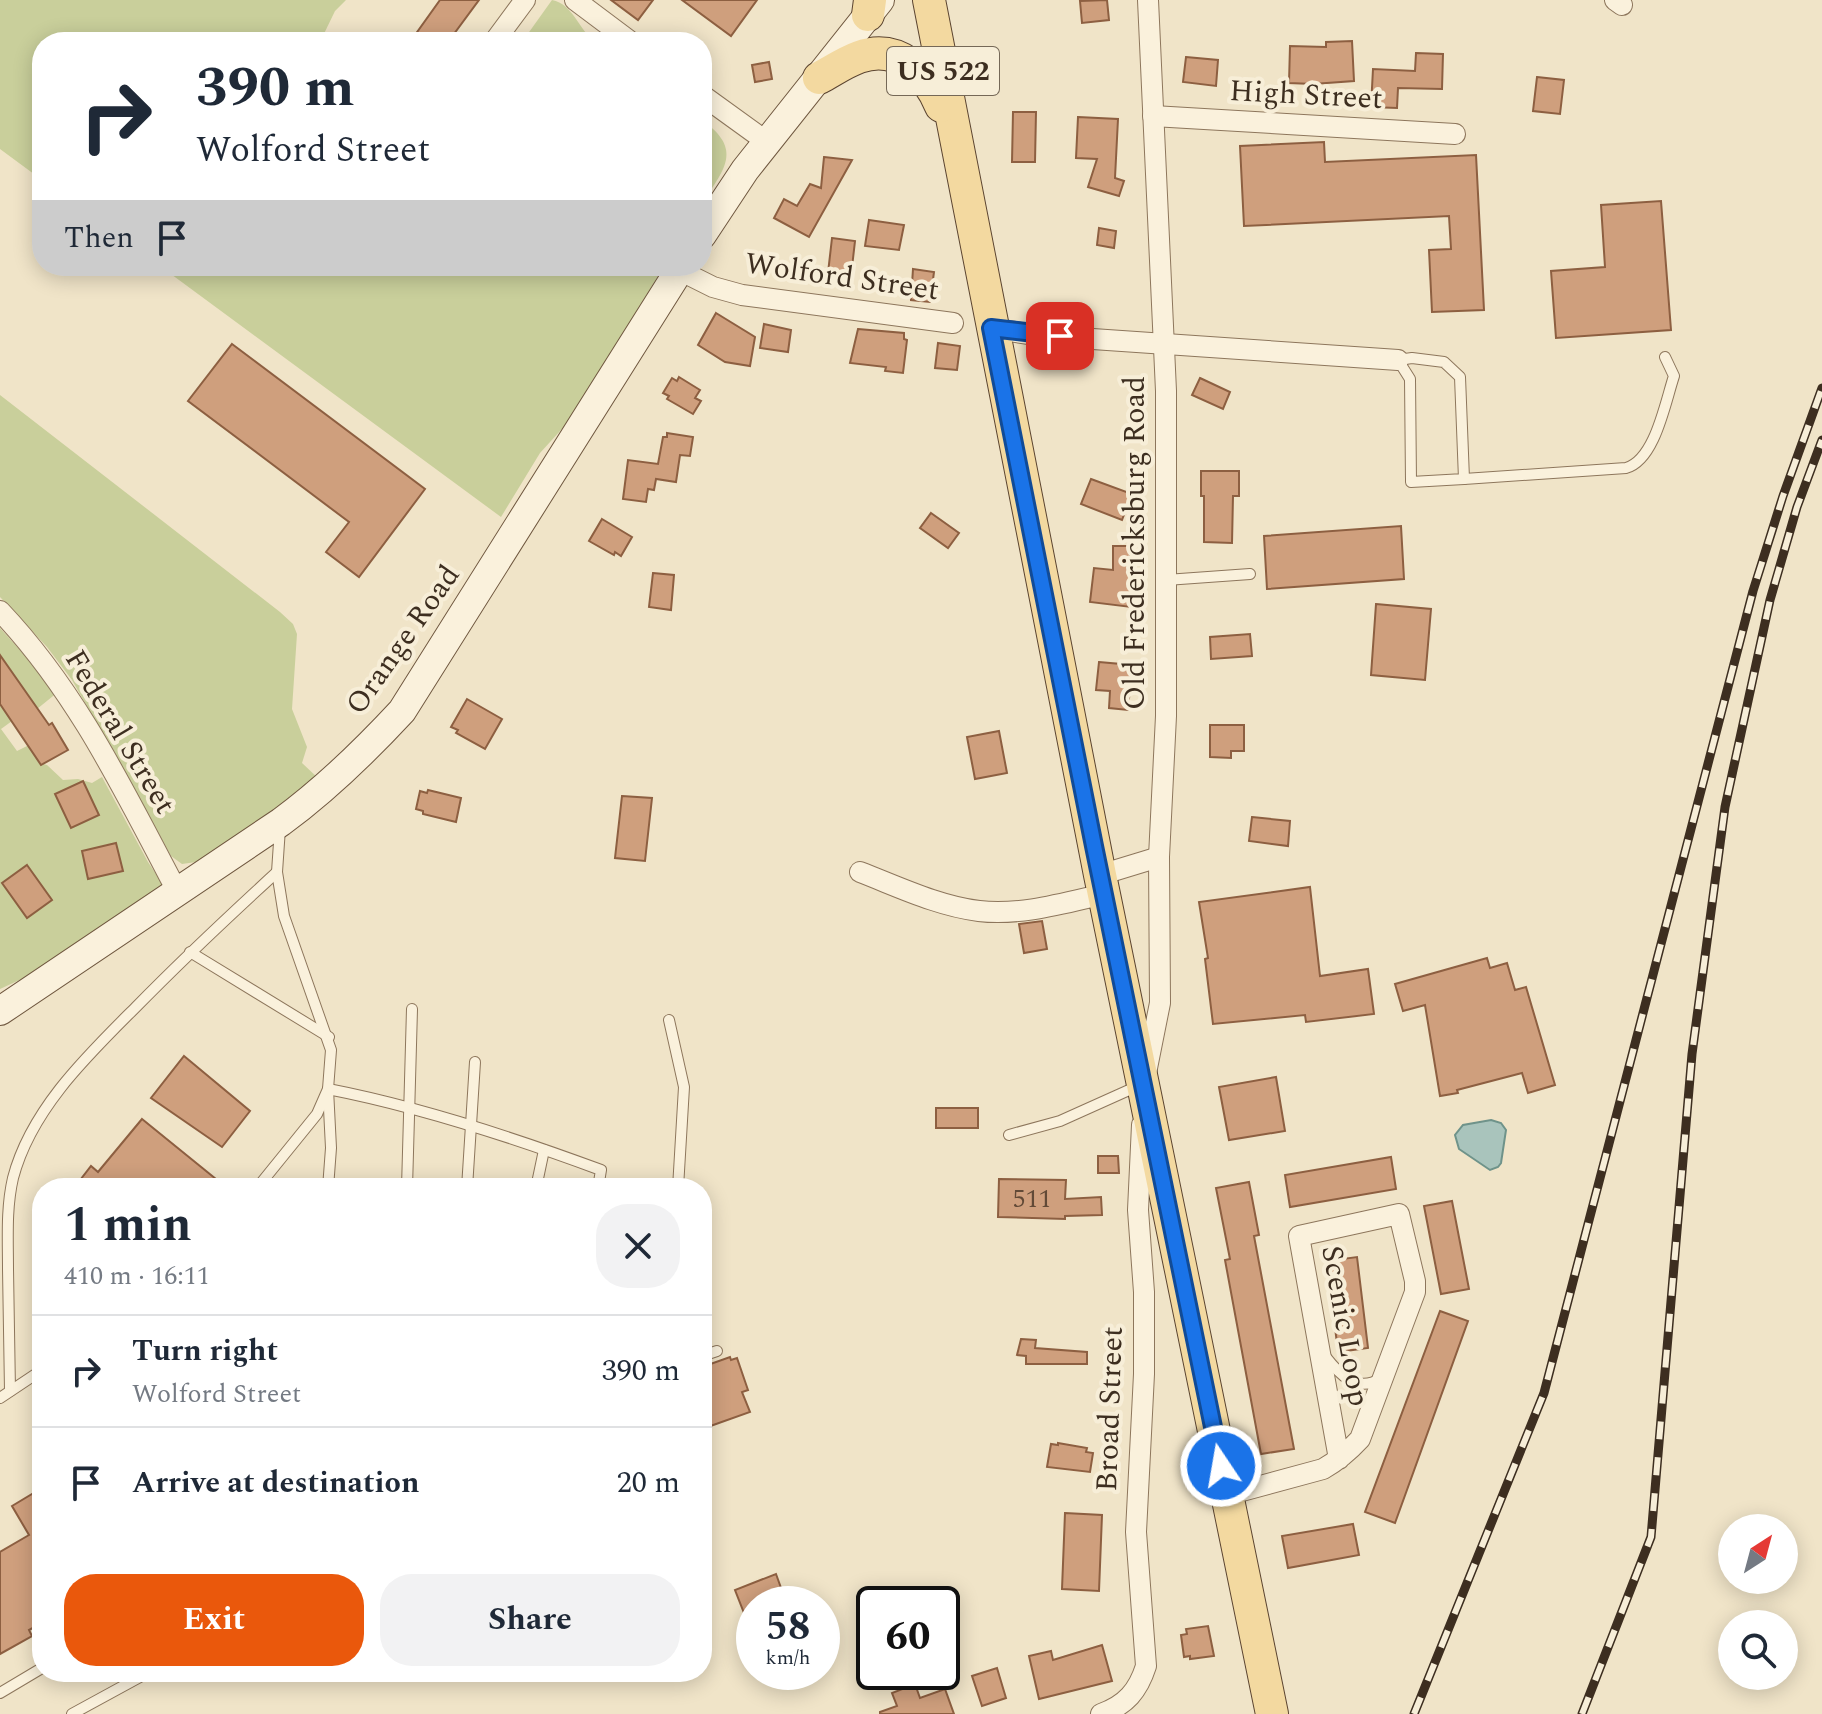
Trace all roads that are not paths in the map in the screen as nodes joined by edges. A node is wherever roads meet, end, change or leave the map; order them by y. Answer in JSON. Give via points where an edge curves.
{"nodes":[{"id":1,"x":525,"y":0,"type":"edge"},
{"id":2,"x":575,"y":0,"type":"edge"},
{"id":3,"x":929,"y":0,"type":"edge"},
{"id":4,"x":951,"y":0,"type":"edge"},
{"id":5,"x":1148,"y":0,"type":"edge"},
{"id":6,"x":873,"y":5,"type":"edge"},
{"id":7,"x":501,"y":32,"type":"edge"},
{"id":8,"x":618,"y":32,"type":"edge"},
{"id":9,"x":819,"y":78,"type":"junction"},
{"id":10,"x":712,"y":102,"type":"edge"},
{"id":11,"x":1153,"y":116,"type":"junction"},
{"id":12,"x":1455,"y":134,"type":"dead end"},
{"id":13,"x":767,"y":142,"type":"junction"},
{"id":14,"x":957,"y":143,"type":"junction"},
{"id":15,"x":712,"y":220,"type":"edge"},
{"id":16,"x":675,"y":276,"type":"edge"},
{"id":17,"x":694,"y":276,"type":"edge"},
{"id":18,"x":953,"y":323,"type":"dead end"},
{"id":19,"x":991,"y":328,"type":"junction"},
{"id":20,"x":1163,"y":344,"type":"junction"},
{"id":21,"x":1665,"y":357,"type":"dead end"},
{"id":22,"x":1398,"y":360,"type":"junction"},
{"id":23,"x":1464,"y":479,"type":"junction"},
{"id":24,"x":1250,"y":574,"type":"dead end"},
{"id":25,"x":1166,"y":580,"type":"junction"},
{"id":26,"x":4,"y":623,"type":"edge"},
{"id":27,"x":281,"y":822,"type":"junction"},
{"id":28,"x":1159,"y":857,"type":"junction"},
{"id":29,"x":277,"y":872,"type":"junction"},
{"id":30,"x":860,"y":872,"type":"dead end"},
{"id":31,"x":1102,"y":885,"type":"junction"},
{"id":32,"x":177,"y":891,"type":"junction"},
{"id":33,"x":190,"y":952,"type":"junction"},
{"id":34,"x":412,"y":1009,"type":"dead end"},
{"id":35,"x":0,"y":1011,"type":"edge"},
{"id":36,"x":669,"y":1020,"type":"dead end"},
{"id":37,"x":329,"y":1037,"type":"junction"},
{"id":38,"x":475,"y":1062,"type":"dead end"},
{"id":39,"x":1143,"y":1085,"type":"junction"},
{"id":40,"x":328,"y":1089,"type":"junction"},
{"id":41,"x":411,"y":1109,"type":"junction"},
{"id":42,"x":472,"y":1126,"type":"junction"},
{"id":43,"x":1009,"y":1135,"type":"dead end"},
{"id":44,"x":544,"y":1150,"type":"junction"},
{"id":45,"x":265,"y":1178,"type":"edge"},
{"id":46,"x":329,"y":1178,"type":"edge"},
{"id":47,"x":408,"y":1178,"type":"edge"},
{"id":48,"x":468,"y":1178,"type":"edge"},
{"id":49,"x":538,"y":1178,"type":"edge"},
{"id":50,"x":600,"y":1178,"type":"edge"},
{"id":51,"x":679,"y":1178,"type":"edge"},
{"id":52,"x":1319,"y":1348,"type":"junction"},
{"id":53,"x":717,"y":1351,"type":"dead end"},
{"id":54,"x":712,"y":1353,"type":"edge"},
{"id":55,"x":1384,"y":1376,"type":"junction"},
{"id":56,"x":32,"y":1377,"type":"edge"},
{"id":57,"x":5,"y":1395,"type":"edge"},
{"id":58,"x":1339,"y":1459,"type":"junction"},
{"id":59,"x":1227,"y":1495,"type":"junction"},
{"id":60,"x":32,"y":1674,"type":"edge"},
{"id":61,"x":131,"y":1682,"type":"edge"},
{"id":62,"x":0,"y":1693,"type":"edge"},
{"id":63,"x":72,"y":1714,"type":"edge"},
{"id":64,"x":1101,"y":1714,"type":"edge"},
{"id":65,"x":1272,"y":1714,"type":"edge"}],
"edges":[{"from":1,"to":7,"type":"street"},
{"from":2,"to":8,"type":"street"},
{"from":3,"to":14,"type":"main road","number":"US 522"},
{"from":4,"to":14,"type":"main road"},
{"from":5,"to":11,"type":"street","name":"Old Fredericksburg Road"},
{"from":6,"to":9,"type":"main road"},
{"from":9,"to":13,"type":"main road"},
{"from":9,"to":14,"type":"main road","via":[[876,54],[910,62],[934,89]]},
{"from":10,"to":13,"type":"street"},
{"from":11,"to":12,"type":"street","name":"High Street"},
{"from":11,"to":20,"type":"street","name":"Old Fredericksburg Road"},
{"from":13,"to":15,"type":"main road"},
{"from":14,"to":19,"type":"main road","number":"US 522"},
{"from":16,"to":27,"type":"main road","name":"Orange Road","via":[[402,711],[318,795]]},
{"from":17,"to":18,"type":"street","name":"Wolford Street","via":[[742,295]]},
{"from":19,"to":20,"type":"street"},
{"from":19,"to":31,"type":"main road","number":"US 522"},
{"from":20,"to":22,"type":"street"},
{"from":20,"to":25,"type":"street","name":"Old Fredericksburg Road"},
{"from":21,"to":23,"type":"lane","via":[[1674,376],[1648,452],[1638,464]]},
{"from":22,"to":23,"type":"lane","via":[[1439,360],[1457,372],[1462,383]]},
{"from":22,"to":23,"type":"lane","via":[[1410,379],[1411,482]]},
{"from":24,"to":25,"type":"lane"},
{"from":25,"to":28,"type":"street","name":"Old Fredericksburg Road"},
{"from":26,"to":32,"type":"street","name":"Federal Street","via":[[44,662],[79,711]]},
{"from":27,"to":29,"type":"lane"},
{"from":27,"to":32,"type":"main road","name":"Orange Road"},
{"from":28,"to":31,"type":"street"},
{"from":28,"to":39,"type":"street","name":"Old Fredericksburg Road","via":[[1160,1003]]},
{"from":29,"to":33,"type":"lane"},
{"from":29,"to":37,"type":"lane","via":[[284,916]]},
{"from":30,"to":31,"type":"street","via":[[981,912],[1039,908]]},
{"from":31,"to":39,"type":"main road","number":"US 522"},
{"from":32,"to":35,"type":"main road","name":"Orange Road"},
{"from":33,"to":37,"type":"lane"},
{"from":33,"to":57,"type":"lane","via":[[68,1078],[23,1150],[8,1211]]},
{"from":34,"to":41,"type":"lane"},
{"from":36,"to":51,"type":"lane","via":[[684,1087]]},
{"from":37,"to":40,"type":"lane"},
{"from":38,"to":42,"type":"lane"},
{"from":39,"to":43,"type":"lane","via":[[1060,1121]]},
{"from":39,"to":59,"type":"main road","number":"US 522"},
{"from":39,"to":64,"type":"street","name":"Broad Street","via":[[1138,1210],[1144,1374],[1136,1532],[1146,1666],[1129,1699]]},
{"from":40,"to":41,"type":"lane"},
{"from":40,"to":45,"type":"lane","via":[[317,1114]]},
{"from":40,"to":46,"type":"lane"},
{"from":41,"to":42,"type":"lane"},
{"from":41,"to":47,"type":"lane"},
{"from":42,"to":44,"type":"lane"},
{"from":42,"to":48,"type":"lane"},
{"from":44,"to":49,"type":"lane"},
{"from":44,"to":50,"type":"lane","via":[[601,1170]]},
{"from":52,"to":55,"type":"lane","via":[[1350,1380],[1372,1383]]},
{"from":52,"to":55,"type":"street","name":"Scenic Loop","via":[[1299,1236],[1399,1214],[1416,1287]]},
{"from":52,"to":58,"type":"street","name":"Scenic Loop"},
{"from":53,"to":54,"type":"lane"},
{"from":55,"to":58,"type":"street","name":"Scenic Loop","via":[[1360,1439]]},
{"from":56,"to":57,"type":"lane"},
{"from":58,"to":59,"type":"street","name":"Scenic Loop","via":[[1316,1472]]},
{"from":59,"to":65,"type":"main road","number":"US 522"},
{"from":60,"to":62,"type":"lane"},
{"from":61,"to":63,"type":"lane"}]}
